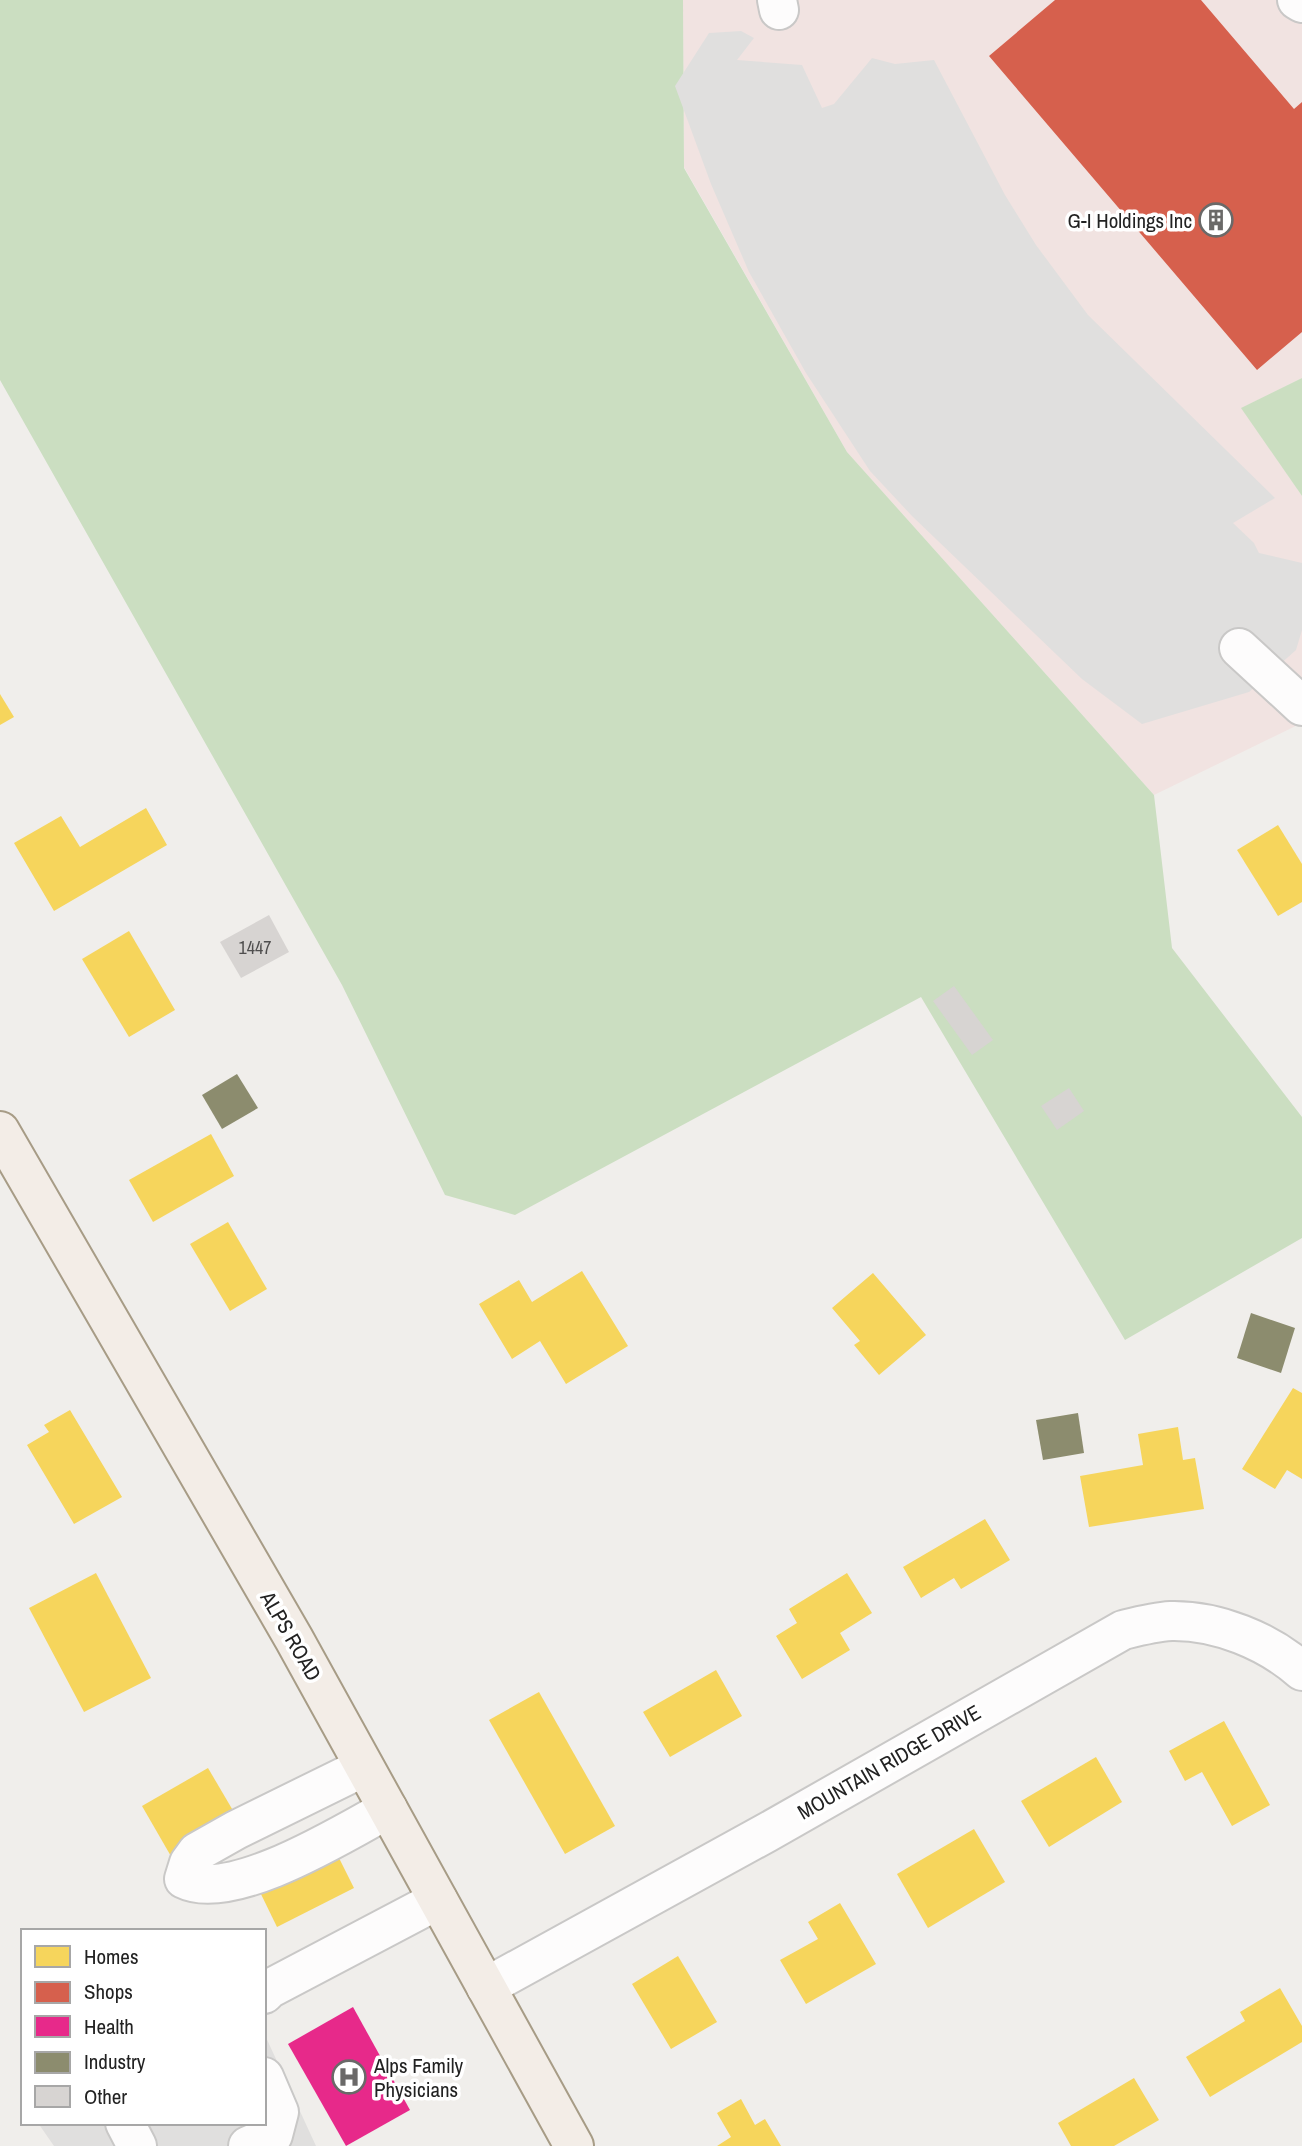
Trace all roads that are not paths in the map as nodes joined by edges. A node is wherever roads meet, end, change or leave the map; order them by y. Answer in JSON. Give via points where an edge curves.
{"nodes":[{"id":1,"x":1297,"y":0,"type":"edge"},
{"id":2,"x":1302,"y":3,"type":"edge"},
{"id":3,"x":1239,"y":648,"type":"dead end"},
{"id":4,"x":1302,"y":706,"type":"edge"},
{"id":5,"x":0,"y":1131,"type":"edge"},
{"id":6,"x":1302,"y":1671,"type":"edge"},
{"id":7,"x":365,"y":1767,"type":"junction"},
{"id":8,"x":388,"y":1809,"type":"junction"},
{"id":9,"x":438,"y":1899,"type":"junction"},
{"id":10,"x":486,"y":1987,"type":"junction"},
{"id":11,"x":266,"y":1992,"type":"edge"},
{"id":12,"x":266,"y":2082,"type":"edge"},
{"id":13,"x":126,"y":2125,"type":"edge"},
{"id":14,"x":137,"y":2146,"type":"edge"},
{"id":15,"x":248,"y":2146,"type":"edge"},
{"id":16,"x":575,"y":2146,"type":"edge"}],
"edges":[{"from":1,"to":2,"type":"street"},
{"from":3,"to":4,"type":"street"},
{"from":5,"to":7,"type":"main road","name":"ALPS ROAD"},
{"from":6,"to":10,"type":"street","name":"MOUNTAIN RIDGE DRIVE","via":[[1253,1639],[1213,1626],[1173,1621],[1123,1630]]},
{"from":7,"to":8,"type":"main road","name":"ALPS ROAD"},
{"from":7,"to":8,"type":"street","via":[[197,1852],[184,1880],[217,1884],[271,1868]]},
{"from":8,"to":9,"type":"main road","name":"ALPS ROAD"},
{"from":9,"to":10,"type":"main road","name":"ALPS ROAD"},
{"from":9,"to":11,"type":"street"},
{"from":10,"to":16,"type":"main road","name":"ALPS ROAD"},
{"from":12,"to":15,"type":"street","via":[[279,2112],[273,2135]]},
{"from":13,"to":14,"type":"street"}]}
